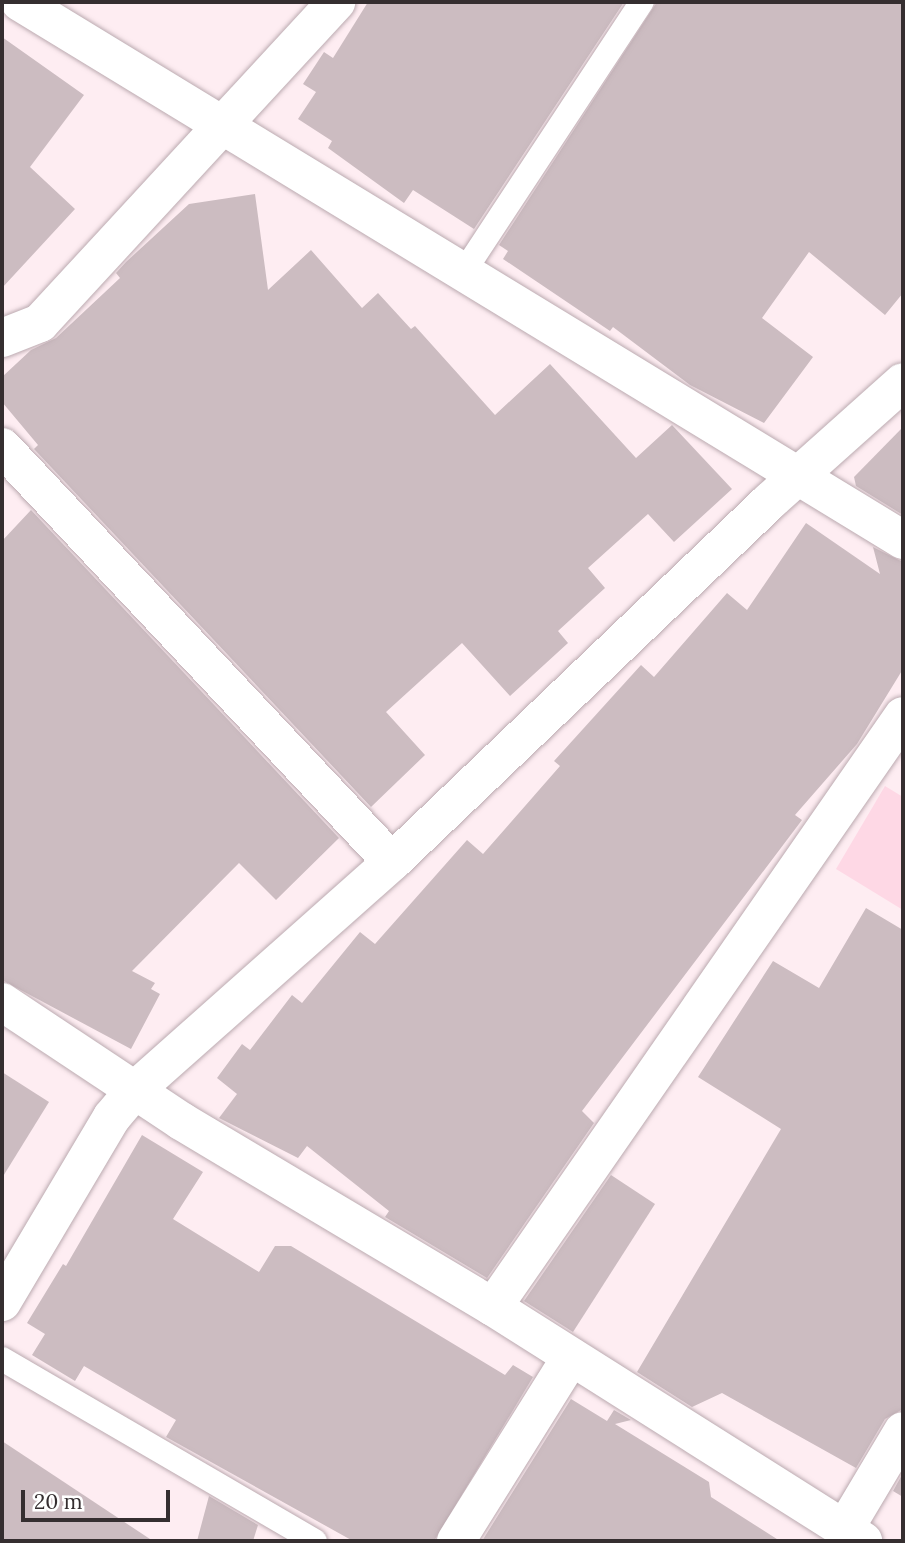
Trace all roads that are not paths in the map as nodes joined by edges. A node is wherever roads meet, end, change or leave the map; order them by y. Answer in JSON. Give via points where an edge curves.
{"nodes":[{"id":1,"x":20,"y":2,"type":"edge"},
{"id":2,"x":336,"y":2,"type":"edge"},
{"id":3,"x":642,"y":2,"type":"edge"},
{"id":4,"x":222,"y":128,"type":"junction"},
{"id":5,"x":463,"y":273,"type":"junction"},
{"id":6,"x":2,"y":338,"type":"edge"},
{"id":7,"x":903,"y":382,"type":"edge"},
{"id":8,"x":2,"y":447,"type":"edge"},
{"id":9,"x":799,"y":474,"type":"junction"},
{"id":10,"x":903,"y":540,"type":"edge"},
{"id":11,"x":903,"y":716,"type":"edge"},
{"id":12,"x":392,"y":862,"type":"junction"},
{"id":13,"x":2,"y":1002,"type":"edge"},
{"id":14,"x":135,"y":1090,"type":"junction"},
{"id":15,"x":2,"y":1301,"type":"edge"},
{"id":16,"x":493,"y":1307,"type":"junction"},
{"id":17,"x":571,"y":1357,"type":"junction"},
{"id":18,"x":2,"y":1359,"type":"edge"},
{"id":19,"x":903,"y":1431,"type":"edge"},
{"id":20,"x":853,"y":1536,"type":"edge"},
{"id":21,"x":315,"y":1541,"type":"edge"},
{"id":22,"x":457,"y":1541,"type":"edge"}],
"edges":[{"from":1,"to":4,"type":"street"},
{"from":2,"to":4,"type":"street"},
{"from":3,"to":5,"type":"lane"},
{"from":4,"to":5,"type":"street"},
{"from":4,"to":6,"type":"street","via":[[40,323]]},
{"from":5,"to":9,"type":"street"},
{"from":7,"to":9,"type":"street"},
{"from":8,"to":12,"type":"street"},
{"from":9,"to":10,"type":"street"},
{"from":9,"to":12,"type":"street"},
{"from":11,"to":16,"type":"street"},
{"from":12,"to":14,"type":"street"},
{"from":13,"to":14,"type":"street"},
{"from":14,"to":15,"type":"street","via":[[112,1117]]},
{"from":14,"to":16,"type":"street"},
{"from":16,"to":17,"type":"street"},
{"from":17,"to":20,"type":"street"},
{"from":17,"to":22,"type":"street"},
{"from":18,"to":21,"type":"lane"},
{"from":19,"to":20,"type":"street"}]}
